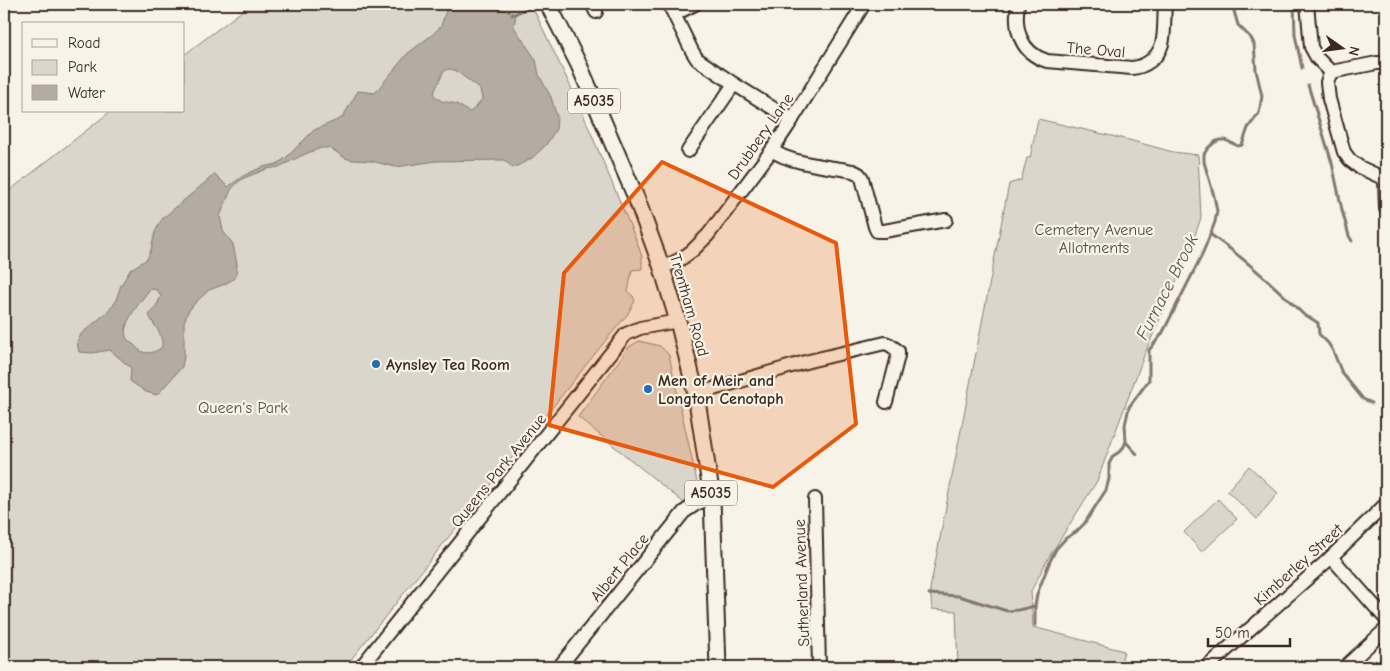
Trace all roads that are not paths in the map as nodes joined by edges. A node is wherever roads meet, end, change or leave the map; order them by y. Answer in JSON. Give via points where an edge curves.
{"nodes":[{"id":1,"x":548,"y":4,"type":"edge"},
{"id":2,"x":695,"y":4,"type":"edge"},
{"id":3,"x":864,"y":4,"type":"edge"},
{"id":4,"x":1018,"y":4,"type":"edge"},
{"id":5,"x":1165,"y":4,"type":"edge"},
{"id":6,"x":1307,"y":4,"type":"edge"},
{"id":7,"x":672,"y":9,"type":"edge"},
{"id":8,"x":1386,"y":63,"type":"edge"},
{"id":9,"x":1331,"y":72,"type":"junction"},
{"id":10,"x":734,"y":84,"type":"junction"},
{"id":11,"x":792,"y":120,"type":"junction"},
{"id":12,"x":772,"y":150,"type":"junction"},
{"id":13,"x":688,"y":151,"type":"dead end"},
{"id":14,"x":1385,"y":178,"type":"edge"},
{"id":15,"x":1386,"y":210,"type":"edge"},
{"id":16,"x":946,"y":220,"type":"dead end"},
{"id":17,"x":662,"y":268,"type":"junction"},
{"id":18,"x":678,"y":321,"type":"junction"},
{"id":19,"x":696,"y":394,"type":"junction"},
{"id":20,"x":886,"y":402,"type":"dead end"},
{"id":21,"x":712,"y":498,"type":"junction"},
{"id":22,"x":815,"y":499,"type":"dead end"},
{"id":23,"x":1386,"y":504,"type":"edge"},
{"id":24,"x":1331,"y":557,"type":"junction"},
{"id":25,"x":1386,"y":619,"type":"edge"},
{"id":26,"x":1386,"y":629,"type":"edge"},
{"id":27,"x":361,"y":667,"type":"edge"},
{"id":28,"x":559,"y":667,"type":"edge"},
{"id":29,"x":718,"y":667,"type":"edge"},
{"id":30,"x":819,"y":667,"type":"edge"},
{"id":31,"x":1208,"y":667,"type":"edge"},
{"id":32,"x":1345,"y":667,"type":"edge"}],
"edges":[{"from":1,"to":17,"type":"main road","name":"Trentham Road","number":"A5035","via":[[583,74]]},
{"from":2,"to":7,"type":"street"},
{"from":3,"to":11,"type":"street","name":"Drubbery Lane"},
{"from":4,"to":5,"type":"street","name":"The Oval","via":[[1016,18],[1019,31],[1023,43],[1034,56],[1047,61],[1132,68],[1151,60],[1162,45]]},
{"from":6,"to":9,"type":"street","via":[[1311,47]]},
{"from":7,"to":10,"type":"street","via":[[697,58]]},
{"from":8,"to":9,"type":"street"},
{"from":9,"to":14,"type":"street","via":[[1327,82],[1329,99],[1344,152],[1359,167]]},
{"from":10,"to":11,"type":"street"},
{"from":10,"to":13,"type":"street"},
{"from":11,"to":12,"type":"street","name":"Drubbery Lane"},
{"from":12,"to":16,"type":"street","via":[[791,160],[859,174],[877,231]]},
{"from":12,"to":17,"type":"street","name":"Drubbery Lane","via":[[708,235],[681,259]]},
{"from":14,"to":15,"type":"street"},
{"from":17,"to":18,"type":"main road","name":"Trentham Road","number":"A5035"},
{"from":18,"to":19,"type":"main road","name":"Trentham Road","number":"A5035"},
{"from":18,"to":27,"type":"street","name":"Queens Park Avenue","via":[[626,334]]},
{"from":19,"to":20,"type":"street","via":[[885,343],[898,351]]},
{"from":19,"to":21,"type":"main road","name":"Trentham Road","number":"A5035"},
{"from":21,"to":28,"type":"street","name":"Albert Place","via":[[684,512]]},
{"from":21,"to":29,"type":"main road","name":"Trentham Road","number":"A5035"},
{"from":22,"to":30,"type":"street","name":"Sutherland Avenue"},
{"from":23,"to":24,"type":"street","name":"Kimberley Street"},
{"from":24,"to":25,"type":"street"},
{"from":24,"to":31,"type":"street","name":"Kimberley Street"},
{"from":26,"to":32,"type":"street"}]}
